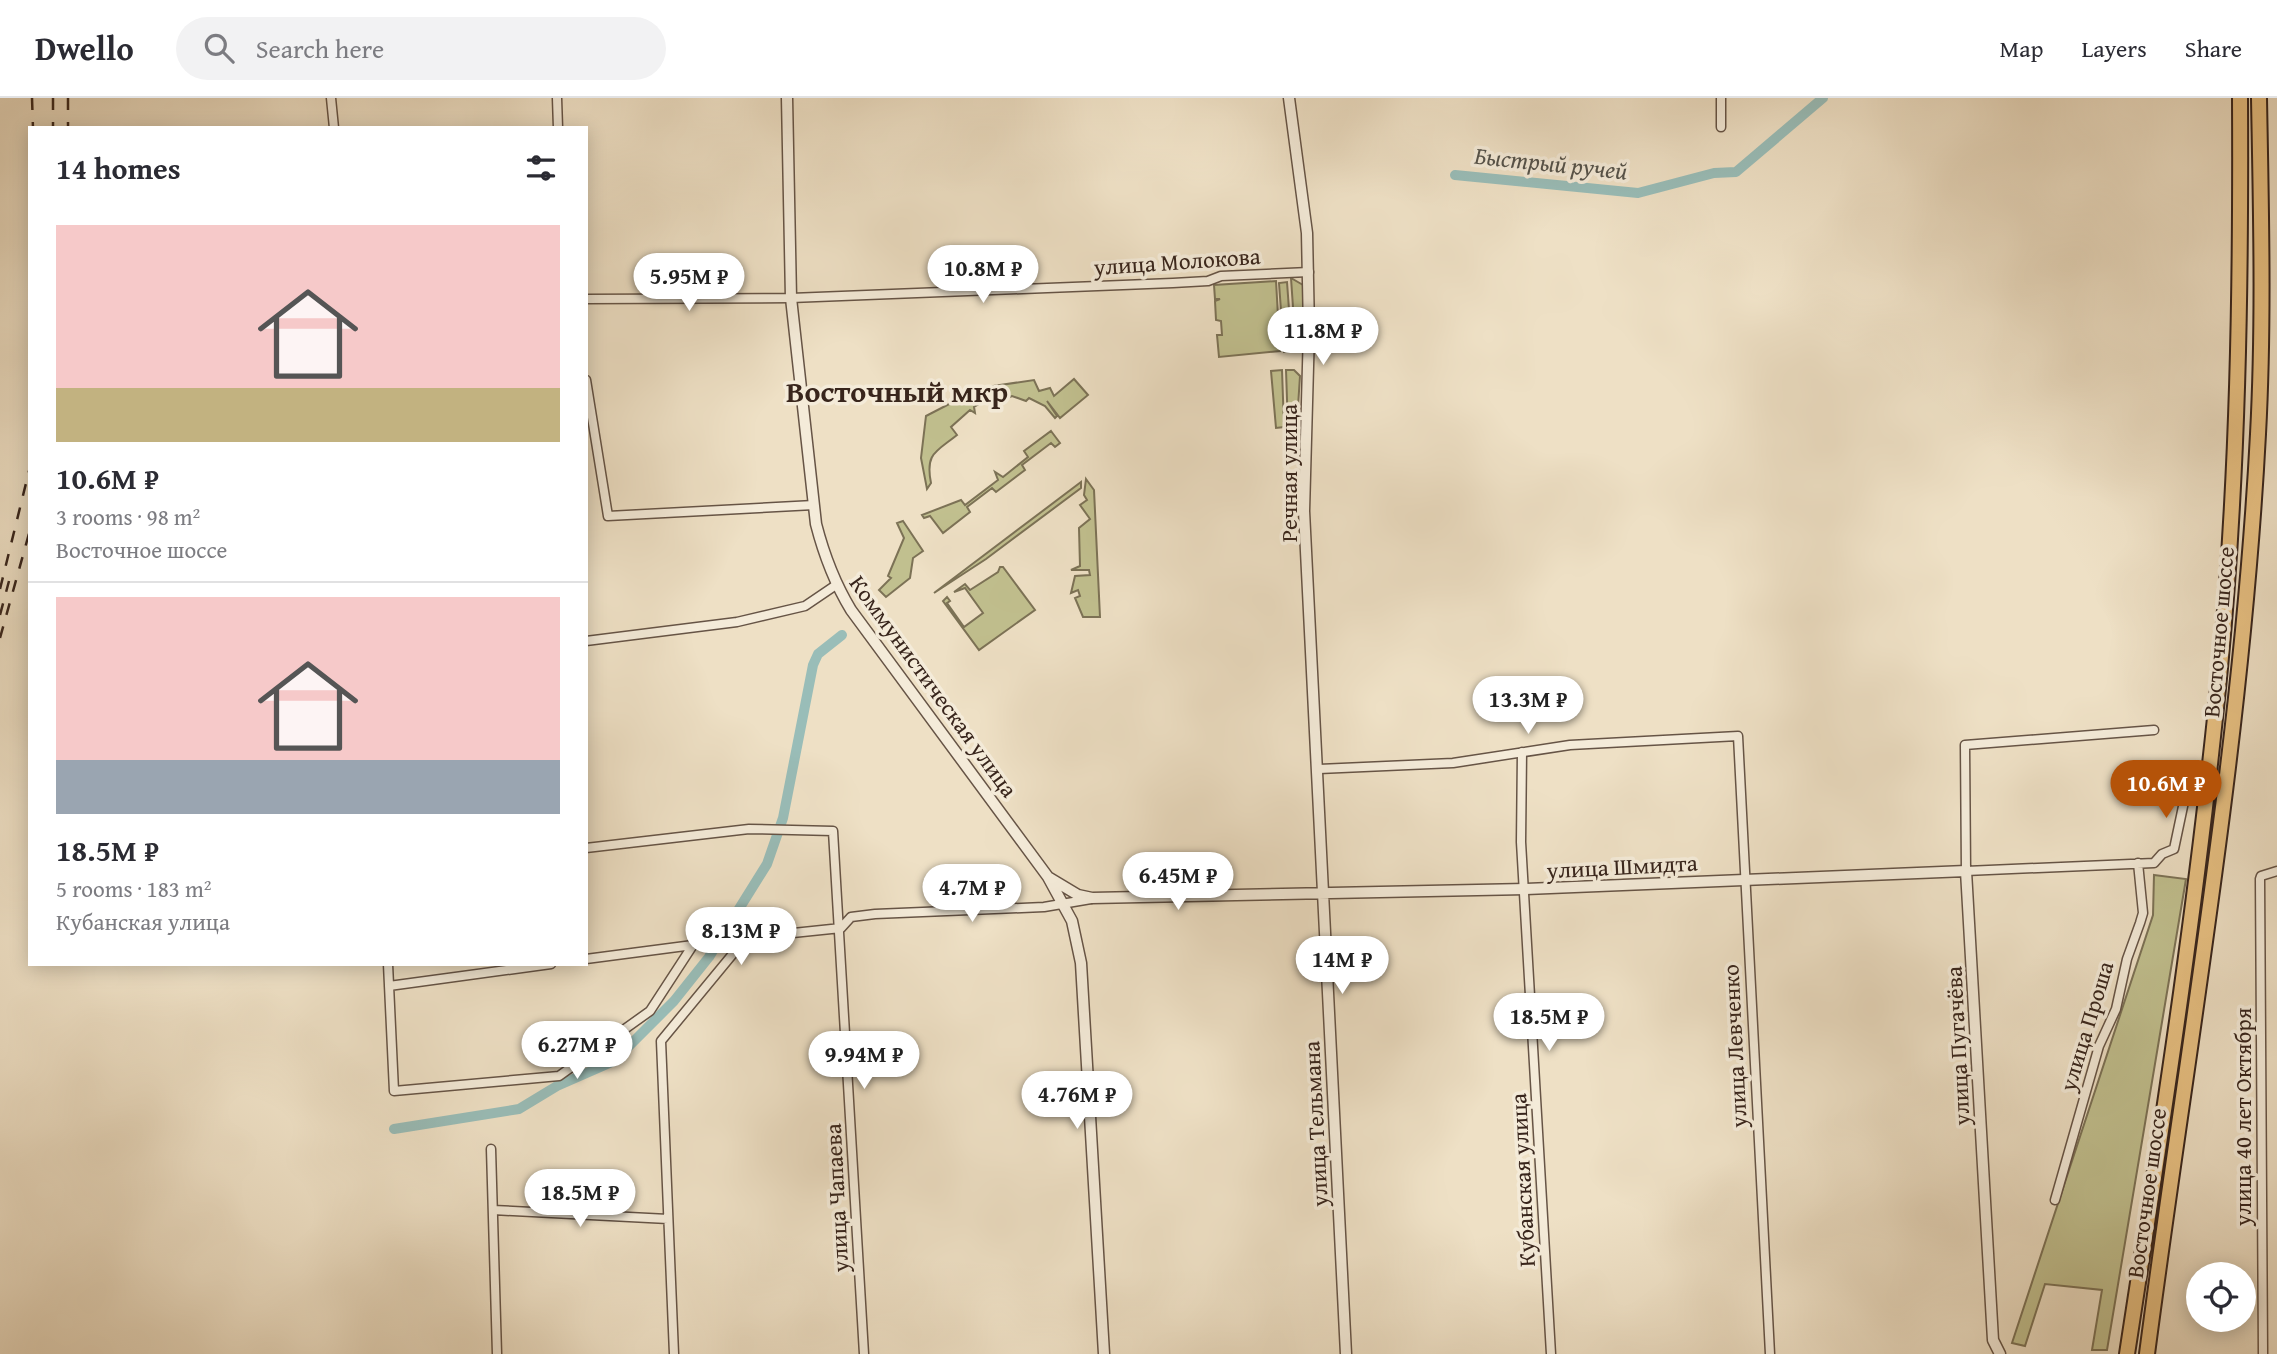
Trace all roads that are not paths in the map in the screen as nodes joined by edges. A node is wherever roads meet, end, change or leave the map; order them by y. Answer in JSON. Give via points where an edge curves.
{"nodes":[{"id":1,"x":331,"y":98,"type":"edge"},
{"id":2,"x":557,"y":98,"type":"edge"},
{"id":3,"x":787,"y":98,"type":"edge"},
{"id":4,"x":1289,"y":98,"type":"edge"},
{"id":5,"x":1721,"y":98,"type":"edge"},
{"id":6,"x":2240,"y":98,"type":"edge"},
{"id":7,"x":2259,"y":98,"type":"edge"},
{"id":8,"x":334,"y":126,"type":"edge"},
{"id":9,"x":558,"y":126,"type":"edge"},
{"id":10,"x":1721,"y":127,"type":"dead end"},
{"id":11,"x":1309,"y":272,"type":"junction"},
{"id":12,"x":792,"y":298,"type":"junction"},
{"id":13,"x":588,"y":299,"type":"edge"},
{"id":14,"x":588,"y":392,"type":"edge"},
{"id":15,"x":814,"y":505,"type":"junction"},
{"id":16,"x":836,"y":585,"type":"junction"},
{"id":17,"x":1311,"y":639,"type":"joint"},
{"id":18,"x":588,"y":641,"type":"edge"},
{"id":19,"x":2154,"y":730,"type":"dead end"},
{"id":20,"x":1522,"y":752,"type":"junction"},
{"id":21,"x":1319,"y":769,"type":"junction"},
{"id":22,"x":2189,"y":778,"type":"dead end"},
{"id":23,"x":588,"y":848,"type":"edge"},
{"id":24,"x":2138,"y":863,"type":"junction"},
{"id":25,"x":1966,"y":871,"type":"junction"},
{"id":26,"x":2277,"y":871,"type":"edge"},
{"id":27,"x":1048,"y":877,"type":"junction"},
{"id":28,"x":1744,"y":880,"type":"junction"},
{"id":29,"x":1526,"y":889,"type":"junction"},
{"id":30,"x":1324,"y":895,"type":"junction"},
{"id":31,"x":1092,"y":898,"type":"junction"},
{"id":32,"x":1064,"y":904,"type":"junction"},
{"id":33,"x":841,"y":928,"type":"junction"},
{"id":34,"x":588,"y":959,"type":"edge"},
{"id":35,"x":388,"y":966,"type":"edge"},
{"id":36,"x":536,"y":966,"type":"edge"},
{"id":37,"x":389,"y":986,"type":"junction"},
{"id":38,"x":491,"y":1149,"type":"dead end"},
{"id":39,"x":2055,"y":1200,"type":"dead end"},
{"id":40,"x":493,"y":1210,"type":"junction"},
{"id":41,"x":668,"y":1219,"type":"junction"},
{"id":42,"x":1996,"y":1351,"type":"edge"},
{"id":43,"x":497,"y":1354,"type":"edge"},
{"id":44,"x":674,"y":1354,"type":"edge"},
{"id":45,"x":864,"y":1354,"type":"edge"},
{"id":46,"x":1104,"y":1354,"type":"edge"},
{"id":47,"x":1346,"y":1354,"type":"edge"},
{"id":48,"x":1550,"y":1354,"type":"edge"},
{"id":49,"x":1770,"y":1354,"type":"edge"},
{"id":50,"x":2127,"y":1354,"type":"edge"},
{"id":51,"x":2147,"y":1354,"type":"edge"},
{"id":52,"x":2263,"y":1354,"type":"edge"}],
"edges":[{"from":1,"to":8,"type":"street"},
{"from":2,"to":9,"type":"street"},
{"from":3,"to":12,"type":"street","name":"Коммунистическая улица"},
{"from":4,"to":11,"type":"street","name":"Речная улица"},
{"from":5,"to":10,"type":"street"},
{"from":6,"to":50,"type":"highway","name":"Восточное шоссе","via":[[2238,419],[2220,668],[2165,1103]]},
{"from":7,"to":51,"type":"highway","name":"Восточное шоссе","via":[[2258,422],[2239,669]]},
{"from":11,"to":12,"type":"street","name":"улица Молокова","via":[[1173,283]]},
{"from":11,"to":17,"type":"street","name":"Речная улица","via":[[1304,495]]},
{"from":12,"to":13,"type":"street","name":"улица Молокова"},
{"from":12,"to":15,"type":"street","name":"Коммунистическая улица"},
{"from":14,"to":15,"type":"street","via":[[608,516]]},
{"from":15,"to":16,"type":"street","name":"Коммунистическая улица"},
{"from":16,"to":18,"type":"street","via":[[805,606],[737,622]]},
{"from":16,"to":27,"type":"street","name":"Коммунистическая улица"},
{"from":17,"to":21,"type":"street","name":"улица Тельмана"},
{"from":19,"to":25,"type":"street","name":"улица Пугачёва","via":[[1965,745]]},
{"from":20,"to":21,"type":"street","via":[[1454,763]]},
{"from":20,"to":28,"type":"street","name":"улица Левченко","via":[[1570,745],[1738,737]]},
{"from":20,"to":29,"type":"street","name":"Кубанская улица","via":[[1521,842]]},
{"from":21,"to":30,"type":"street","name":"улица Тельмана"},
{"from":22,"to":24,"type":"street","name":"улица Шмидта","via":[[2174,849],[2154,863]]},
{"from":23,"to":33,"type":"street","name":"улица Чапаева","via":[[748,829],[833,831]]},
{"from":24,"to":25,"type":"street","name":"улица Шмидта"},
{"from":24,"to":39,"type":"street","name":"улица Проша","via":[[2143,913]]},
{"from":25,"to":28,"type":"street","name":"улица Шмидта"},
{"from":25,"to":42,"type":"street","name":"улица Пугачёва"},
{"from":26,"to":52,"type":"street","name":"улица 40 лет Октября","via":[[2260,879]]},
{"from":27,"to":31,"type":"street","name":"улица Шмидта"},
{"from":27,"to":32,"type":"street","name":"Коммунистическая улица"},
{"from":28,"to":29,"type":"street","name":"улица Шмидта"},
{"from":28,"to":49,"type":"street","name":"улица Левченко"},
{"from":29,"to":30,"type":"street","name":"улица Шмидта"},
{"from":29,"to":48,"type":"street","name":"Кубанская улица"},
{"from":30,"to":31,"type":"street","name":"улица Шмидта"},
{"from":30,"to":47,"type":"street","name":"улица Тельмана"},
{"from":31,"to":32,"type":"street","name":"улица Шмидта"},
{"from":32,"to":33,"type":"street","name":"улица Шмидта","via":[[875,914],[851,918]]},
{"from":32,"to":46,"type":"street","name":"Коммунистическая улица","via":[[1077,939],[1085,1004]]},
{"from":33,"to":41,"type":"street","name":"улица Шмидта","via":[[746,938],[661,1041]]},
{"from":33,"to":45,"type":"street","name":"улица Чапаева"},
{"from":34,"to":37,"type":"street","via":[[693,945],[650,1011],[559,1076],[394,1091]]},
{"from":35,"to":37,"type":"street"},
{"from":36,"to":37,"type":"street"},
{"from":38,"to":40,"type":"street"},
{"from":40,"to":41,"type":"street"},
{"from":40,"to":43,"type":"street"},
{"from":41,"to":44,"type":"street"}]}
